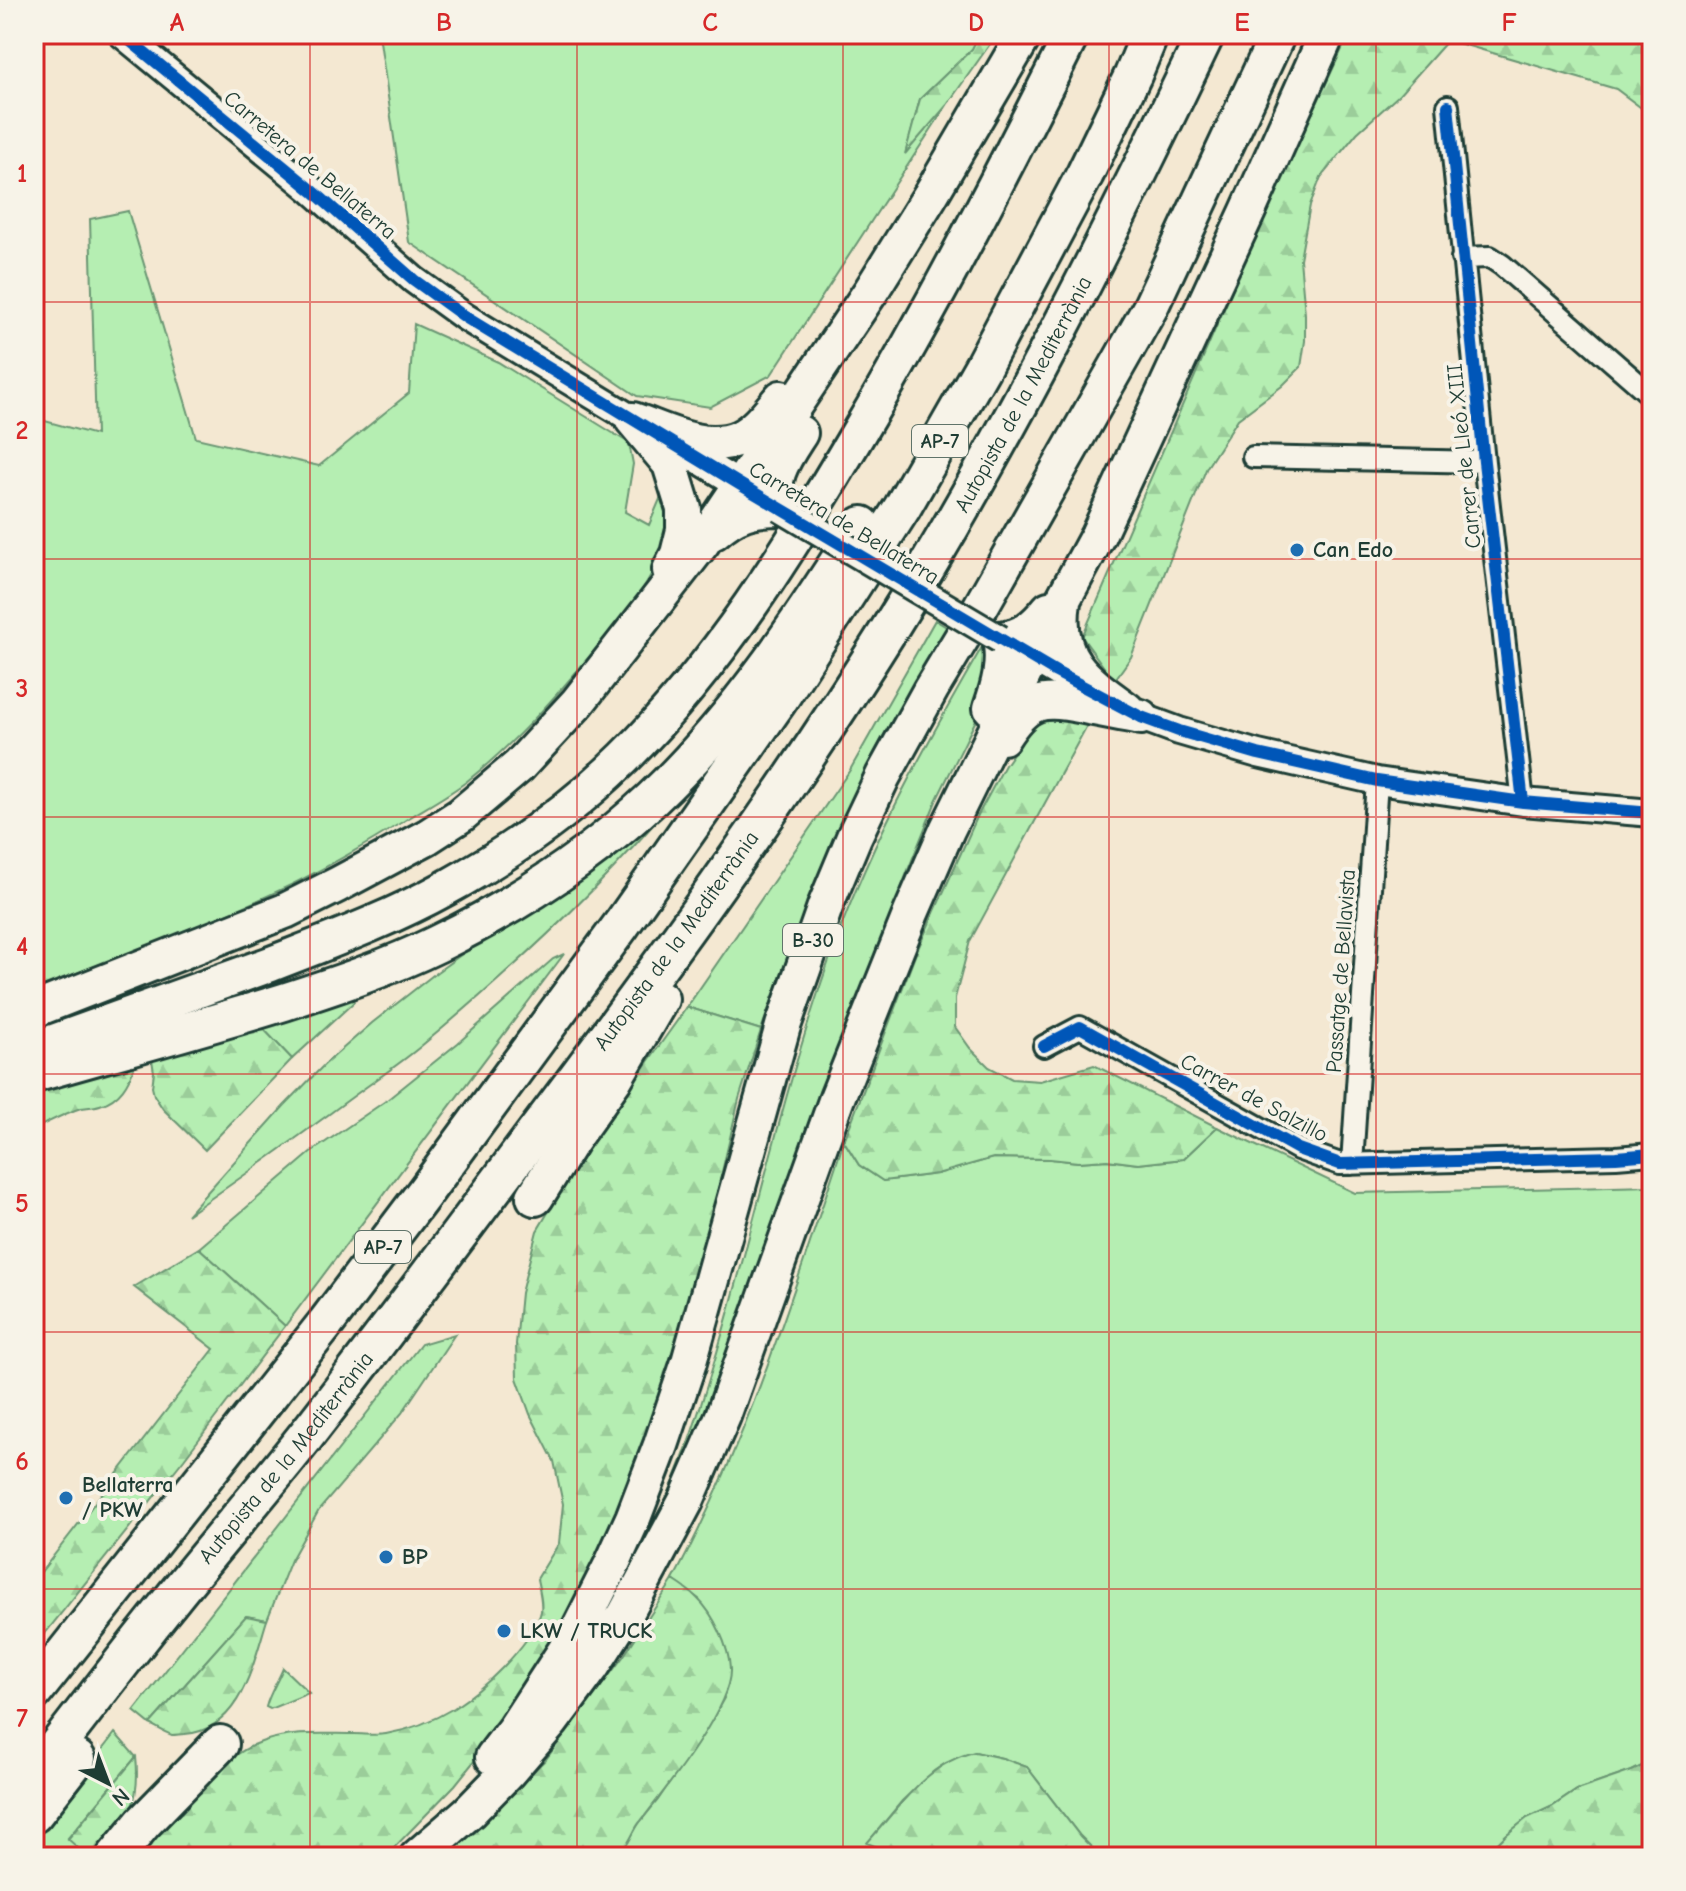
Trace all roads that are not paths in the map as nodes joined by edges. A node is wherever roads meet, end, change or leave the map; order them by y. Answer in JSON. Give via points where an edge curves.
{"nodes":[{"id":1,"x":122,"y":34,"type":"edge"},
{"id":2,"x":1025,"y":34,"type":"edge"},
{"id":3,"x":1072,"y":34,"type":"edge"},
{"id":4,"x":1150,"y":34,"type":"edge"},
{"id":5,"x":1206,"y":34,"type":"edge"},
{"id":6,"x":1278,"y":34,"type":"edge"},
{"id":7,"x":1327,"y":34,"type":"edge"},
{"id":8,"x":1133,"y":75,"type":"junction"},
{"id":9,"x":1448,"y":106,"type":"dead end"},
{"id":10,"x":930,"y":196,"type":"junction"},
{"id":11,"x":1462,"y":258,"type":"junction"},
{"id":12,"x":871,"y":291,"type":"junction"},
{"id":13,"x":1652,"y":396,"type":"edge"},
{"id":14,"x":633,"y":420,"type":"junction"},
{"id":15,"x":1253,"y":457,"type":"dead end"},
{"id":16,"x":1484,"y":462,"type":"junction"},
{"id":17,"x":741,"y":485,"type":"junction"},
{"id":18,"x":780,"y":508,"type":"junction"},
{"id":19,"x":702,"y":543,"type":"junction"},
{"id":20,"x":1070,"y":588,"type":"junction"},
{"id":21,"x":645,"y":616,"type":"junction"},
{"id":22,"x":1000,"y":639,"type":"junction"},
{"id":23,"x":1032,"y":657,"type":"junction"},
{"id":24,"x":1134,"y":713,"type":"junction"},
{"id":25,"x":1377,"y":781,"type":"junction"},
{"id":26,"x":1523,"y":802,"type":"junction"},
{"id":27,"x":1652,"y":813,"type":"edge"},
{"id":28,"x":764,"y":819,"type":"junction"},
{"id":29,"x":947,"y":830,"type":"junction"},
{"id":30,"x":34,"y":1010,"type":"edge"},
{"id":31,"x":1044,"y":1046,"type":"dead end"},
{"id":32,"x":34,"y":1049,"type":"edge"},
{"id":33,"x":34,"y":1074,"type":"edge"},
{"id":34,"x":1652,"y":1154,"type":"edge"},
{"id":35,"x":1352,"y":1164,"type":"junction"},
{"id":36,"x":535,"y":1197,"type":"dead end"},
{"id":37,"x":302,"y":1441,"type":"junction"},
{"id":38,"x":34,"y":1692,"type":"edge"},
{"id":39,"x":220,"y":1744,"type":"dead end"},
{"id":40,"x":34,"y":1776,"type":"edge"},
{"id":41,"x":34,"y":1814,"type":"edge"},
{"id":42,"x":115,"y":1857,"type":"edge"},
{"id":43,"x":400,"y":1857,"type":"edge"},
{"id":44,"x":417,"y":1857,"type":"edge"}],
"edges":[{"from":1,"to":14,"type":"street","name":"Carretera de Bellaterra","via":[[414,280]]},
{"from":2,"to":10,"type":"highway"},
{"from":3,"to":32,"type":"highway","via":[[941,287],[825,490],[705,667],[622,759],[520,842],[393,915]]},
{"from":4,"to":8,"type":"highway","number":"AP-7"},
{"from":5,"to":28,"type":"highway","name":"Autopista de la Mediterrània","number":"AP-7","via":[[1081,286],[970,493],[889,629]]},
{"from":6,"to":43,"type":"highway","number":"B-30","via":[[1150,308],[931,689],[854,837],[783,1026],[689,1362],[612,1564],[578,1631],[515,1728]]},
{"from":7,"to":20,"type":"highway"},
{"from":8,"to":33,"type":"highway","via":[[1026,239],[916,435],[808,609],[731,712],[653,798],[562,872],[437,944],[305,995]]},
{"from":8,"to":38,"type":"highway","number":"AP-7","via":[[982,368],[902,508],[779,700],[434,1180]]},
{"from":9,"to":11,"type":"street","name":"Carrer de Lleó XIII"},
{"from":10,"to":12,"type":"highway"},
{"from":10,"to":18,"type":"highway","via":[[882,300],[780,468],[774,490]]},
{"from":11,"to":13,"type":"street","via":[[1490,257],[1502,265]]},
{"from":11,"to":16,"type":"street","name":"Carrer de Lleó XIII"},
{"from":12,"to":14,"type":"highway","via":[[768,413],[737,439],[685,439]]},
{"from":12,"to":17,"type":"highway"},
{"from":14,"to":17,"type":"street","name":"Carretera de Bellaterra"},
{"from":14,"to":21,"type":"highway","via":[[670,464],[684,509],[678,554]]},
{"from":15,"to":16,"type":"street"},
{"from":16,"to":26,"type":"street","name":"Carrer de Lleó XIII"},
{"from":17,"to":18,"type":"street","name":"Carretera de Bellaterra"},
{"from":17,"to":19,"type":"highway"},
{"from":18,"to":19,"type":"highway","via":[[743,512]]},
{"from":18,"to":22,"type":"street","name":"Carretera de Bellaterra","bridge":true},
{"from":19,"to":21,"type":"highway"},
{"from":20,"to":22,"type":"highway","via":[[1036,624]]},
{"from":20,"to":23,"type":"highway"},
{"from":20,"to":24,"type":"highway","via":[[1061,619],[1070,659],[1095,686]]},
{"from":21,"to":30,"type":"highway","via":[[528,757],[438,830],[285,911]]},
{"from":22,"to":23,"type":"street","name":"Carretera de Bellaterra"},
{"from":22,"to":29,"type":"highway","via":[[1000,679]]},
{"from":23,"to":24,"type":"street","name":"Carretera de Bellaterra"},
{"from":23,"to":29,"type":"highway"},
{"from":24,"to":25,"type":"street","name":"Carretera de Bellaterra","via":[[1258,754]]},
{"from":24,"to":29,"type":"highway","via":[[1052,701],[1031,706],[1013,722]]},
{"from":25,"to":26,"type":"street","name":"Carretera de Bellaterra"},
{"from":25,"to":35,"type":"street","name":"Passatge de Bellavista"},
{"from":26,"to":27,"type":"street","name":"Carretera de Bellaterra"},
{"from":28,"to":36,"type":"highway","via":[[613,1080]]},
{"from":28,"to":37,"type":"highway","name":"Autopista de la Mediterrània","number":"AP-7","via":[[564,1096]]},
{"from":29,"to":44,"type":"highway","via":[[842,1084],[723,1416],[686,1501],[625,1615],[551,1722],[469,1812]]},
{"from":31,"to":35,"type":"street","name":"Carrer de Salzillo","via":[[1080,1027],[1298,1149]]},
{"from":34,"to":35,"type":"street","name":"Carrer de Salzillo"},
{"from":37,"to":40,"type":"highway","name":"Autopista de la Mediterrània","number":"AP-7"},
{"from":37,"to":41,"type":"highway","via":[[193,1608]]},
{"from":39,"to":42,"type":"highway"}]}
